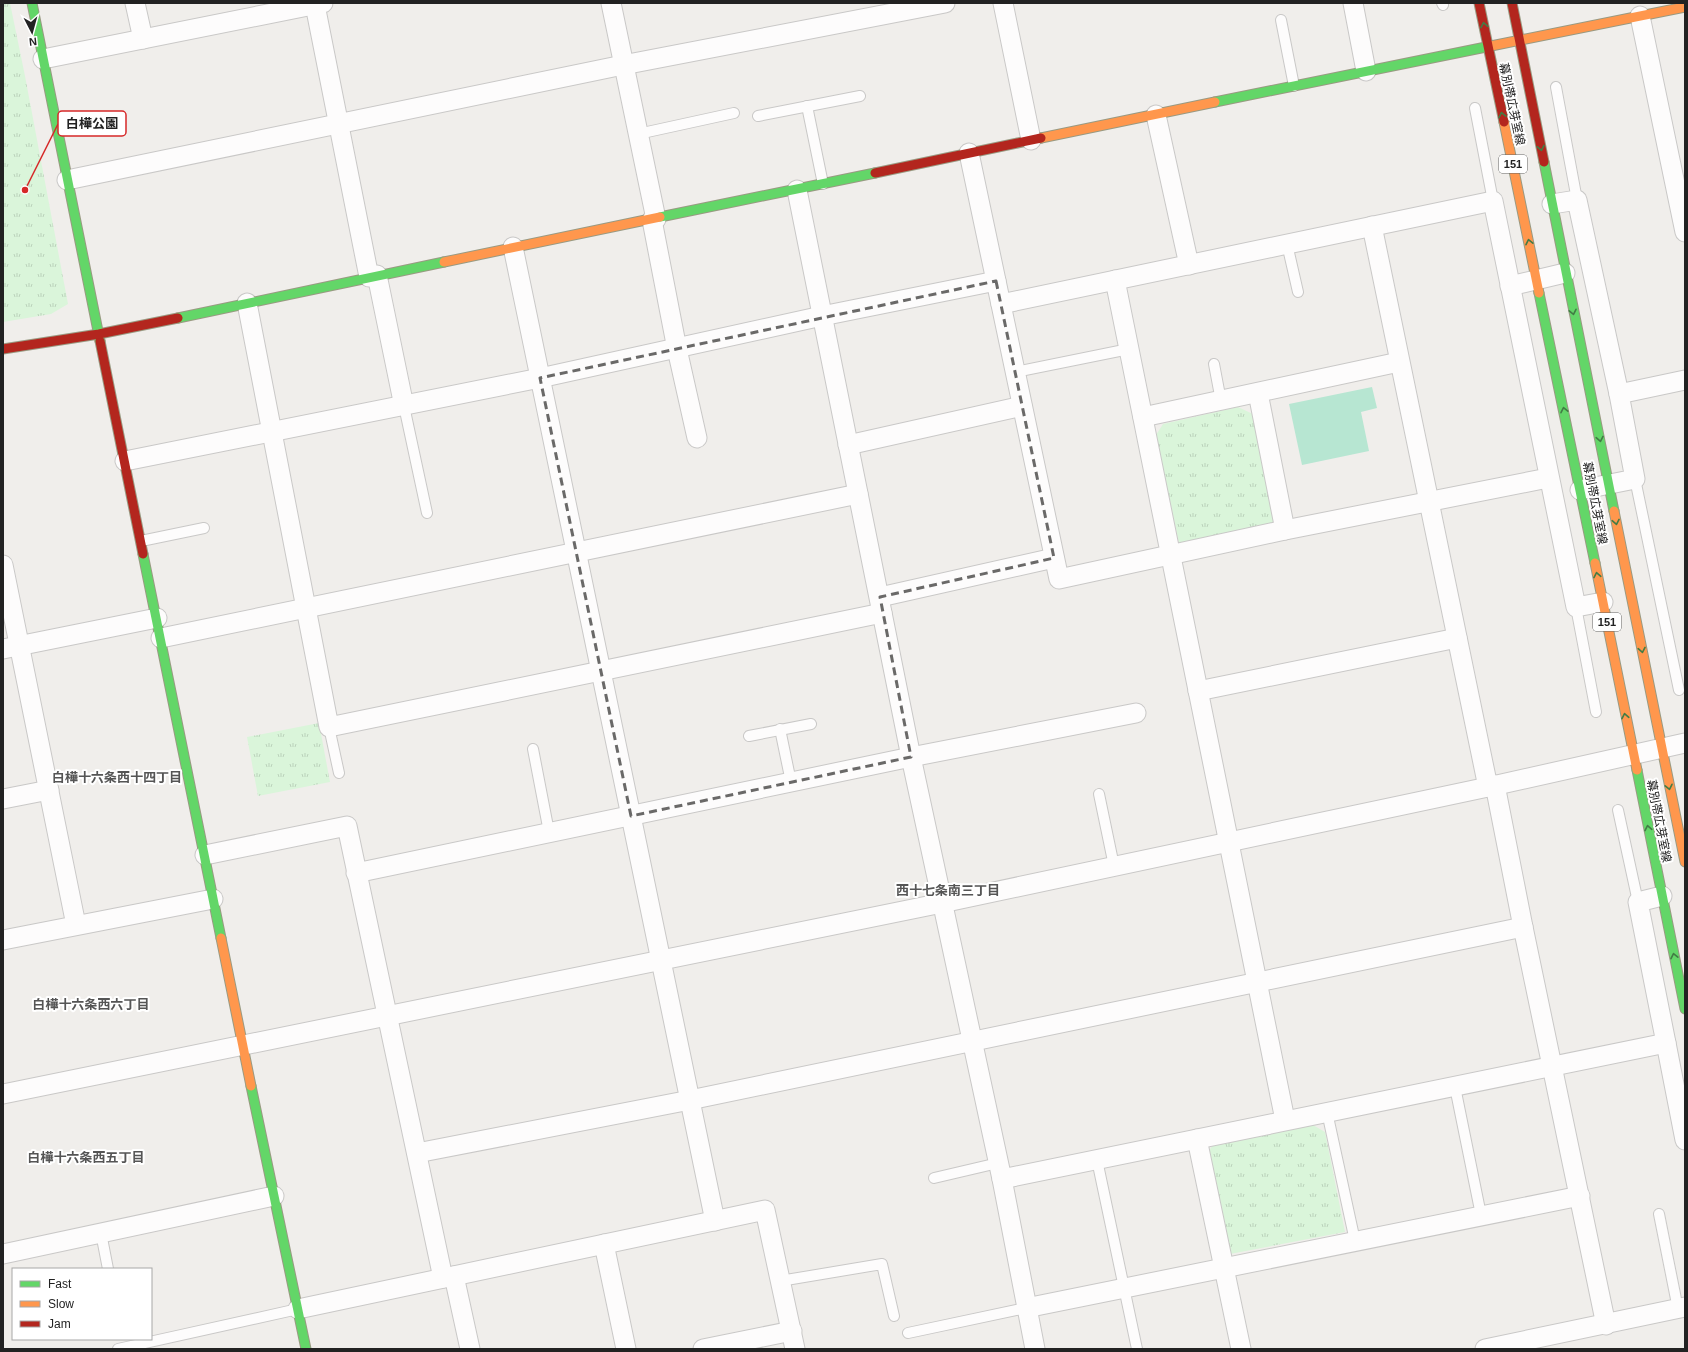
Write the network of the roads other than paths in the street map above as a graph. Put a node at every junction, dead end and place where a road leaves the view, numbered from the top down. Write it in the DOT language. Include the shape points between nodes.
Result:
graph roads {
  1 [pos="32,3"];
  2 [pos="135,3"];
  3 [pos="611,3"];
  4 [pos="945,3"];
  5 [pos="1003,3"];
  6 [pos="1353,3"];
  7 [pos="1479,3"];
  8 [pos="1512,3"];
  9 [pos="319,4"];
  10 [pos="1683,6"];
  11 [pos="1640,16"];
  12 [pos="1281,20"];
  13 [pos="143,39"];
  14 [pos="1520,41"];
  15 [pos="1488,48"];
  16 [pos="43,59"];
  17 [pos="623,65"];
  18 [pos="1366,71"];
  19 [pos="1294,86"];
  20 [pos="1556,87"];
  21 [pos="860,96"];
  22 [pos="807,106"];
  23 [pos="1475,108"];
  24 [pos="734,113"];
  25 [pos="758,116"];
  26 [pos="1156,116"];
  27 [pos="339,124"];
  28 [pos="638,134"];
  29 [pos="1031,140"];
  30 [pos="1677,150"];
  31 [pos="969,153"];
  32 [pos="67,180"];
  33 [pos="823,184"];
  34 [pos="796,190"];
  35 [pos="1577,200"];
  36 [pos="1493,201"];
  37 [pos="1552,204"];
  38 [pos="654,219"];
  39 [pos="1372,226"];
  40 [pos="1685,232"];
  41 [pos="1287,244"];
  42 [pos="513,247"];
  43 [pos="1189,265"];
  44 [pos="1565,273"];
  45 [pos="373,276"];
  46 [pos="1115,280"];
  47 [pos="1537,280"];
  48 [pos="996,281"];
  49 [pos="1510,286"];
  50 [pos="1298,292"];
  51 [pos="247,303"];
  52 [pos="1001,304"];
  53 [pos="822,316"];
  54 [pos="99,334"];
  55 [pos="677,349"];
  56 [pos="1129,349"];
  57 [pos="3,350"];
  58 [pos="1399,362"];
  59 [pos="1214,364"];
  60 [pos="1015,372"];
  61 [pos="540,378"];
  62 [pos="1685,380"];
  63 [pos="1258,393"];
  64 [pos="1619,394"];
  65 [pos="1221,401"];
  66 [pos="404,406"];
  67 [pos="1022,406"];
  68 [pos="1143,417"];
  69 [pos="272,432"];
  70 [pos="697,438"];
  71 [pos="848,444"];
  72 [pos="125,461"];
  73 [pos="1548,478"];
  74 [pos="1635,479"];
  75 [pos="1609,484"];
  76 [pos="1580,490"];
  77 [pos="858,494"];
  78 [pos="1428,501"];
  79 [pos="427,513"];
  80 [pos="204,528"];
  81 [pos="1285,530"];
  82 [pos="141,541"];
  83 [pos="576,552"];
  84 [pos="1171,555"];
  85 [pos="1054,558"];
  86 [pos="3,564"];
  87 [pos="1603,602"];
  88 [pos="881,605"];
  89 [pos="1576,607"];
  90 [pos="306,608"];
  91 [pos="156,618"];
  92 [pos="161,638"];
  93 [pos="1457,638"];
  94 [pos="12,648"];
  95 [pos="601,670"];
  96 [pos="1680,690"];
  97 [pos="1198,691"];
  98 [pos="1596,712"];
  99 [pos="1136,713"];
  100 [pos="811,724"];
  101 [pos="329,727"];
  102 [pos="780,730"];
  103 [pos="749,736"];
  104 [pos="1685,743"];
  105 [pos="1661,749"];
  106 [pos="533,750"];
  107 [pos="1633,755"];
  108 [pos="912,757"];
  109 [pos="338,773"];
  110 [pos="791,782"];
  111 [pos="1492,786"];
  112 [pos="49,790"];
  113 [pos="1099,794"];
  114 [pos="3,799"];
  115 [pos="1618,810"];
  116 [pos="631,816"];
  117 [pos="549,832"];
  118 [pos="1229,842"];
  119 [pos="205,855"];
  120 [pos="1685,862"];
  121 [pos="1114,866"];
  122 [pos="356,873"];
  123 [pos="1662,896"];
  124 [pos="213,899"];
  125 [pos="1638,902"];
  126 [pos="942,903"];
  127 [pos="76,925"];
  128 [pos="1523,927"];
  129 [pos="3,940"];
  130 [pos="661,959"];
  131 [pos="1257,983"];
  132 [pos="1684,999"];
  133 [pos="387,1015"];
  134 [pos="971,1041"];
  135 [pos="1666,1043"];
  136 [pos="242,1044"];
  137 [pos="1552,1067"];
  138 [pos="1455,1087"];
  139 [pos="3,1094"];
  140 [pos="690,1100"];
  141 [pos="1327,1112"];
  142 [pos="1285,1120"];
  143 [pos="1197,1139"];
  144 [pos="1685,1140"];
  145 [pos="417,1153"];
  146 [pos="1097,1160"];
  147 [pos="1000,1171"];
  148 [pos="934,1178"];
  149 [pos="274,1196"];
  150 [pos="1580,1196"];
  151 [pos="1660,1214"];
  152 [pos="1481,1215"];
  153 [pos="715,1221"];
  154 [pos="101,1233"];
  155 [pos="1355,1241"];
  156 [pos="604,1244"];
  157 [pos="3,1254"];
  158 [pos="1223,1267"];
  159 [pos="108,1268"];
  160 [pos="448,1277"];
  161 [pos="780,1281"];
  162 [pos="1124,1288"];
  163 [pos="1026,1308"];
  164 [pos="1681,1308"];
  165 [pos="298,1309"];
  166 [pos="894,1316"];
  167 [pos="1606,1325"];
  168 [pos="908,1333"];
  169 [pos="152,1339"];
  170 [pos="146,1340"];
  171 [pos="794,1340"];
  172 [pos="121,1345"];
  173 [pos="306,1349"];
  174 [pos="470,1349"];
  175 [pos="626,1349"];
  176 [pos="703,1349"];
  177 [pos="1035,1349"];
  178 [pos="1138,1349"];
  179 [pos="1241,1349"];
  180 [pos="1485,1349"];
  1 -- 16 [label="street"];
  2 -- 13 [label="street"];
  3 -- 17 [label="street"];
  4 -- 17 [label="street"];
  5 -- 29 [label="street"];
  6 -- 18 [label="street"];
  15 -- 7 [label="street, 幕別帯広芽室線 / 151, one-way"];
  8 -- 14 [label="street, 幕別帯広芽室線 / 151"];
  9 -- 13 [label="street"];
  9 -- 27 [label="street"];
  10 -- 11 [label="street"];
  11 -- 14 [label="street"];
  11 -- 30 [label="street"];
  12 -- 19 [label="lane"];
  13 -- 16 [label="street"];
  14 -- 15 [label="street"];
  14 -- 37 [label="street, 幕別帯広芽室線 / 151, one-way"];
  15 -- 18 [label="street"];
  47 -- 15 [label="street, 幕別帯広芽室線 / 151, one-way"];
  16 -- 32 [label="street"];
  17 -- 27 [label="street"];
  17 -- 28 [label="street"];
  18 -- 19 [label="street"];
  19 -- 26 [label="street"];
  20 -- 35 [label="lane"];
  21 -- 22 [label="lane"];
  22 -- 25 [label="lane"];
  22 -- 33 [label="lane"];
  23 -- 36 [label="lane"];
  24 -- 28 [label="lane"];
  26 -- 29 [label="street"];
  26 -- 43 [label="street"];
  27 -- 32 [label="street"];
  27 -- 45 [label="street"];
  28 -- 38 [label="street"];
  29 -- 31 [label="street"];
  30 -- 40 [label="street"];
  31 -- 33 [label="street"];
  31 -- 48 [label="street"];
  32 -- 54 [label="street"];
  33 -- 34 [label="street"];
  34 -- 38 [label="street"];
  34 -- 53 [label="street"];
  35 -- 37 [label="street"];
  35 -- 64 [label="street"];
  36 -- 39 [label="street"];
  36 -- 49 [label="street"];
  37 -- 44 [label="street, 幕別帯広芽室線 / 151"];
  38 -- 42 [label="street"];
  38 -- 55 [label="street"];
  39 -- 41 [label="street"];
  39 -- 58 [label="street"];
  41 -- 43 [label="street"];
  41 -- 50 [label="lane"];
  42 -- 45 [label="street"];
  42 -- 61 [label="street"];
  43 -- 46 [label="street"];
  44 -- 47 [label="street"];
  44 -- 75 [label="street, 幕別帯広芽室線 / 151, one-way"];
  45 -- 51 [label="street"];
  45 -- 66 [label="street"];
  46 -- 52 [label="street"];
  46 -- 56 [label="street"];
  47 -- 49 [label="street"];
  76 -- 47 [label="street, 幕別帯広芽室線 / 151, one-way"];
  48 -- 52 [label="street"];
  48 -- 53 [label="street"];
  49 -- 73 [label="street"];
  51 -- 54 [label="street"];
  51 -- 69 [label="street"];
  52 -- 60 [label="street"];
  53 -- 55 [label="street"];
  53 -- 71 [label="street"];
  54 -- 57 [label="street"];
  54 -- 72 [label="street"];
  55 -- 61 [label="street"];
  55 -- 70 [label="street"];
  56 -- 60 [label="lane"];
  56 -- 68 [label="street"];
  58 -- 63 [label="street"];
  58 -- 78 [label="street"];
  59 -- 65 [label="lane"];
  60 -- 67 [label="street"];
  61 -- 66 [label="street"];
  61 -- 83 [label="street"];
  62 -- 64 [label="street"];
  63 -- 65 [label="street"];
  63 -- 81 [label="street"];
  64 -- 74 [label="street"];
  65 -- 68 [label="street"];
  66 -- 69 [label="street"];
  66 -- 79 [label="lane"];
  67 -- 71 [label="street"];
  67 -- 85 [label="street"];
  68 -- 84 [label="street"];
  69 -- 72 [label="street"];
  69 -- 90 [label="street"];
  71 -- 77 [label="street"];
  72 -- 82 [label="street"];
  73 -- 78 [label="street"];
  73 -- 89 [label="street"];
  74 -- 75 [label="street"];
  74 -- 96 [label="lane"];
  75 -- 76 [label="street"];
  75 -- 105 [label="street, 幕別帯広芽室線 / 151, one-way"];
  87 -- 76 [label="street, 幕別帯広芽室線 / 151, one-way"];
  77 -- 83 [label="street"];
  77 -- 88 [label="street"];
  78 -- 81 [label="street"];
  78 -- 93 [label="street"];
  80 -- 82 [label="lane"];
  81 -- 84 [label="street"];
  82 -- 91 [label="street"];
  83 -- 90 [label="street"];
  83 -- 95 [label="street"];
  84 -- 85 [label="street" via="1059,579"];
  84 -- 97 [label="street"];
  85 -- 88 [label="street"];
  86 -- 94 [label="street"];
  87 -- 89 [label="street"];
  107 -- 87 [label="street, 幕別帯広芽室線 / 151, one-way"];
  88 -- 95 [label="street"];
  88 -- 108 [label="street"];
  89 -- 98 [label="lane"];
  90 -- 92 [label="street"];
  90 -- 101 [label="street"];
  91 -- 92 [label="street"];
  91 -- 94 [label="street"];
  92 -- 119 [label="street"];
  93 -- 97 [label="street"];
  93 -- 111 [label="street"];
  94 -- 112 [label="street"];
  95 -- 101 [label="street"];
  95 -- 116 [label="street"];
  97 -- 118 [label="street"];
  99 -- 108 [label="street"];
  100 -- 102 [label="lane"];
  101 -- 109 [label="lane"];
  102 -- 103 [label="lane"];
  102 -- 110 [label="lane"];
  104 -- 105 [label="street"];
  105 -- 107 [label="street"];
  105 -- 120 [label="street, 幕別帯広芽室線 / 151, one-way"];
  106 -- 117 [label="lane"];
  107 -- 111 [label="street"];
  123 -- 107 [label="street, 幕別帯広芽室線 / 151, one-way"];
  108 -- 110 [label="street"];
  108 -- 126 [label="street"];
  110 -- 116 [label="street"];
  111 -- 118 [label="street"];
  111 -- 128 [label="street"];
  112 -- 114 [label="street"];
  112 -- 127 [label="street"];
  113 -- 121 [label="lane"];
  115 -- 125 [label="lane"];
  116 -- 117 [label="street"];
  116 -- 130 [label="street"];
  117 -- 122 [label="street"];
  118 -- 121 [label="street"];
  118 -- 131 [label="street"];
  119 -- 122 [label="street" via="347,826"];
  119 -- 124 [label="street"];
  121 -- 126 [label="street"];
  122 -- 133 [label="street"];
  123 -- 125 [label="street"];
  132 -- 123 [label="street, 幕別帯広芽室線 / 151, one-way"];
  124 -- 127 [label="street"];
  124 -- 136 [label="street"];
  125 -- 135 [label="street"];
  126 -- 130 [label="street"];
  126 -- 134 [label="street"];
  127 -- 129 [label="street"];
  128 -- 131 [label="street"];
  128 -- 137 [label="street"];
  130 -- 133 [label="street"];
  130 -- 140 [label="street"];
  131 -- 134 [label="street"];
  131 -- 142 [label="street"];
  133 -- 136 [label="street"];
  133 -- 145 [label="street"];
  134 -- 140 [label="street"];
  134 -- 147 [label="street"];
  135 -- 137 [label="street"];
  135 -- 144 [label="street"];
  136 -- 139 [label="street"];
  136 -- 149 [label="street"];
  137 -- 138 [label="street"];
  137 -- 150 [label="street"];
  138 -- 141 [label="street"];
  138 -- 152 [label="lane"];
  140 -- 145 [label="street"];
  140 -- 153 [label="street"];
  141 -- 142 [label="street"];
  141 -- 155 [label="lane"];
  142 -- 143 [label="street"];
  143 -- 146 [label="street"];
  143 -- 158 [label="street"];
  145 -- 160 [label="street"];
  146 -- 147 [label="street"];
  146 -- 162 [label="lane"];
  147 -- 148 [label="lane"];
  147 -- 163 [label="street"];
  149 -- 154 [label="street"];
  149 -- 165 [label="street"];
  150 -- 152 [label="street"];
  150 -- 167 [label="street"];
  151 -- 164 [label="lane"];
  152 -- 155 [label="street"];
  153 -- 156 [label="street"];
  153 -- 161 [label="street" via="765,1210"];
  154 -- 157 [label="street"];
  154 -- 159 [label="lane"];
  155 -- 158 [label="street"];
  156 -- 160 [label="street"];
  156 -- 175 [label="street"];
  158 -- 162 [label="street"];
  158 -- 179 [label="street"];
  160 -- 165 [label="street"];
  160 -- 174 [label="street"];
  161 -- 166 [label="lane" via="882,1264"];
  161 -- 171 [label="street"];
  162 -- 163 [label="street"];
  162 -- 178 [label="lane"];
  163 -- 168 [label="lane"];
  163 -- 177 [label="street"];
  164 -- 167 [label="street"];
  165 -- 169 [label="lane"];
  165 -- 173 [label="street"];
  167 -- 180 [label="street"];
  170 -- 172 [label="lane"];
  171 -- 176 [label="street"];
}
